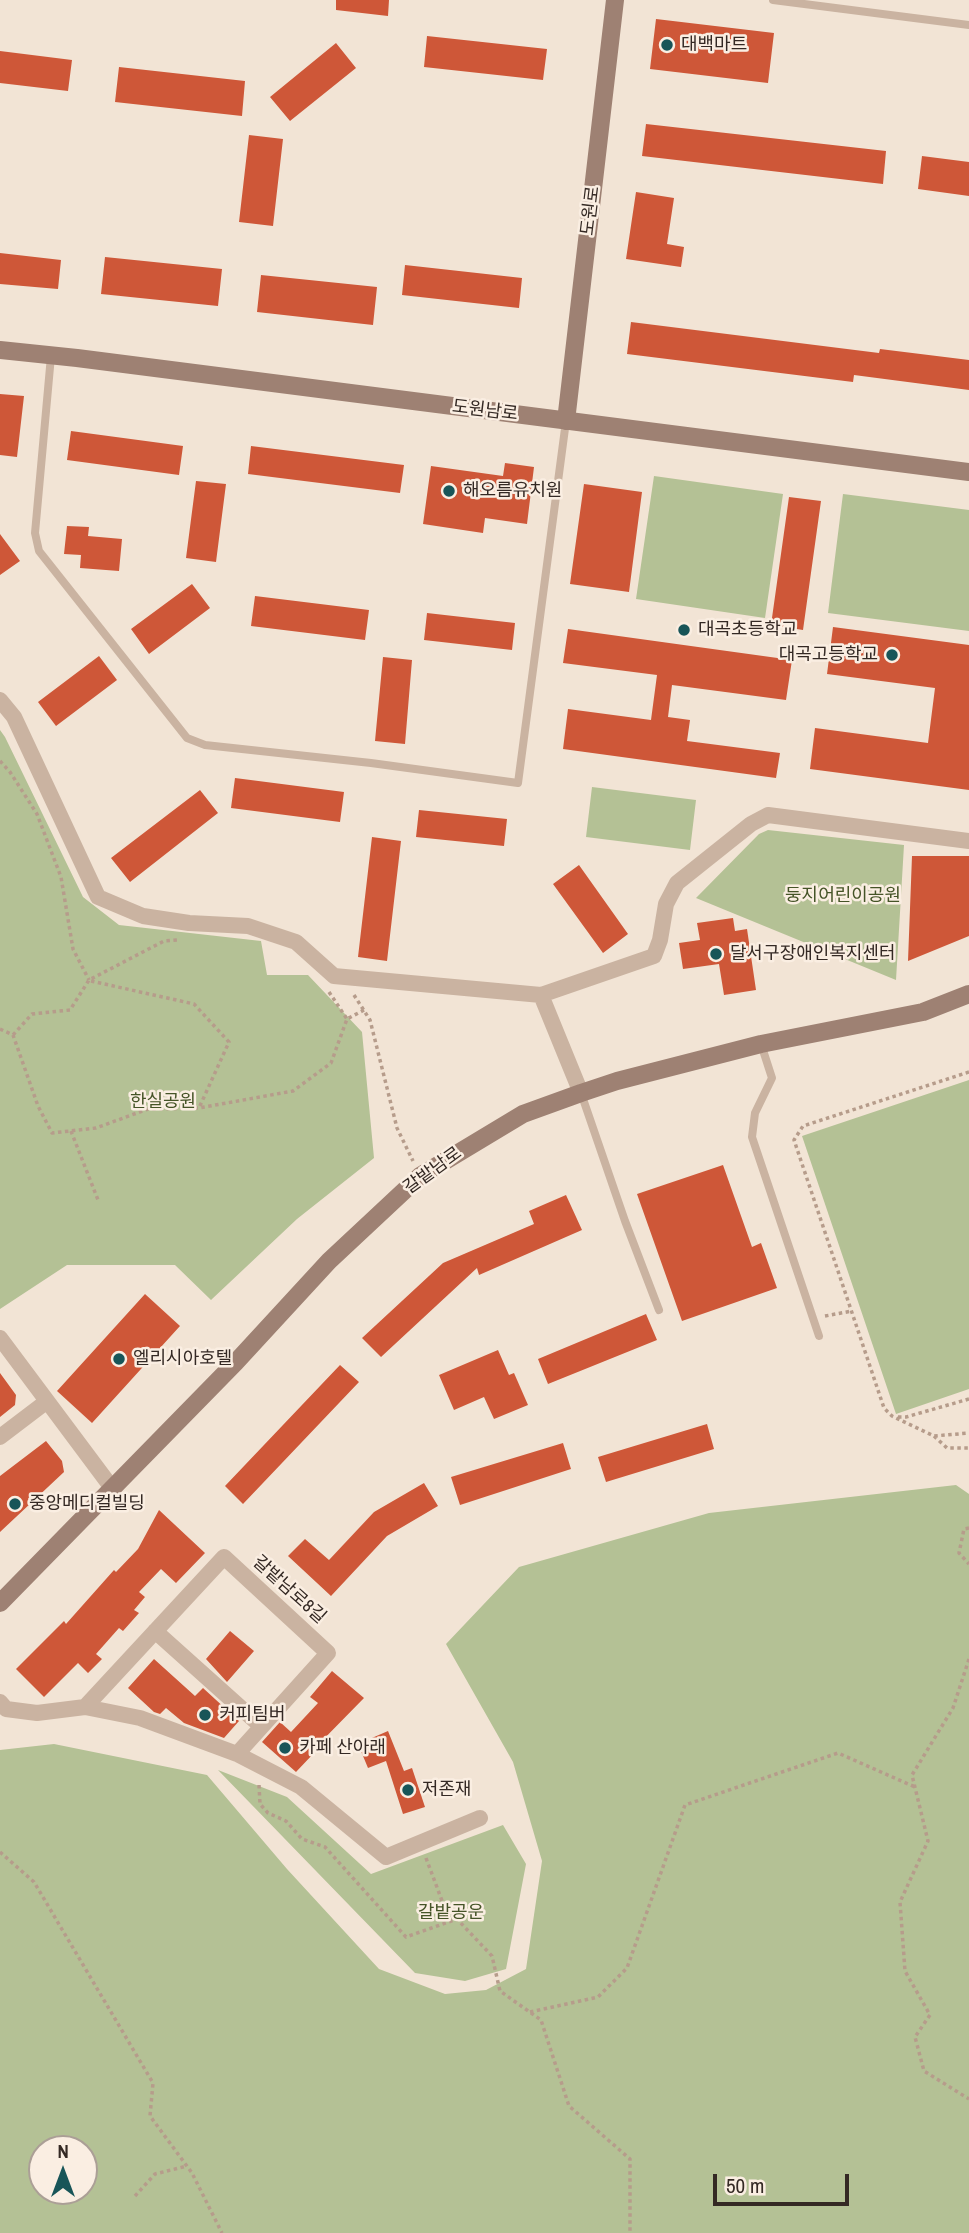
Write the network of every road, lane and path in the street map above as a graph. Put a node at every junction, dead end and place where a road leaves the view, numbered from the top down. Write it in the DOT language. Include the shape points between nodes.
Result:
graph roads {
  1 [pos="615,0"];
  2 [pos="774,0"];
  3 [pos="969,25"];
  4 [pos="0,350"];
  5 [pos="51,356"];
  6 [pos="566,421"];
  7 [pos="969,472"];
  8 [pos="0,700"];
  9 [pos="0,761"];
  10 [pos="969,841"];
  11 [pos="190,938"];
  12 [pos="340,977"];
  13 [pos="89,980"];
  14 [pos="325,986"];
  15 [pos="969,994"];
  16 [pos="541,995"];
  17 [pos="364,1010"];
  18 [pos="347,1019"];
  19 [pos="0,1029"];
  20 [pos="13,1035"];
  21 [pos="761,1044"];
  22 [pos="969,1072"];
  23 [pos="581,1093"];
  24 [pos="199,1108"];
  25 [pos="71,1131"];
  26 [pos="420,1175"];
  27 [pos="97,1200"];
  28 [pos="659,1310"];
  29 [pos="852,1311"];
  30 [pos="836,1313"];
  31 [pos="818,1336"];
  32 [pos="0,1338"];
  33 [pos="969,1399"];
  34 [pos="46,1402"];
  35 [pos="892,1416"];
  36 [pos="969,1433"];
  37 [pos="934,1436"];
  38 [pos="0,1437"];
  39 [pos="969,1448"];
  40 [pos="112,1488"];
  41 [pos="969,1528"];
  42 [pos="969,1564"];
  43 [pos="0,1603"];
  44 [pos="155,1630"];
  45 [pos="969,1659"];
  46 [pos="85,1707"];
  47 [pos="2,1708"];
  48 [pos="261,1726"];
  49 [pos="237,1754"];
  50 [pos="258,1763"];
  51 [pos="915,1787"];
  52 [pos="480,1818"];
  53 [pos="420,1843"];
  54 [pos="0,1852"];
  55 [pos="450,1922"];
  56 [pos="530,2012"];
  57 [pos="969,2099"];
  58 [pos="187,2166"];
  59 [pos="135,2196"];
  60 [pos="222,2233"];
  61 [pos="630,2233"];
  1 -- 6 [label="street, 도원로"];
  2 -- 3 [label="lane"];
  4 -- 5 [label="street, 도원남로"];
  5 -- 6 [label="street, 도원남로"];
  5 -- 6 [label="lane" via="35,533 39,551 187,738 205,746 518,783"];
  6 -- 7 [label="street, 도원남로"];
  8 -- 12 [label="street" via="14,717 97,897 143,916 248,926 296,942"];
  9 -- 13 [label="path" via="37,814 61,877 73,949"];
  10 -- 16 [label="street" via="768,815 677,883 666,904 653,956"];
  11 -- 13 [label="path" via="164,941"];
  12 -- 16 [label="street"];
  12 -- 17 [label="path"];
  13 -- 20 [label="path" via="71,1010 32,1014"];
  13 -- 24 [label="path" via="194,1004 229,1042"];
  14 -- 18 [label="path"];
  15 -- 21 [label="street, 갈밭남로" via="923,1012"];
  16 -- 23 [label="street"];
  17 -- 18 [label="path"];
  17 -- 26 [label="path" via="382,1061 397,1128"];
  18 -- 24 [label="path" via="331,1063 293,1091"];
  19 -- 20 [label="path"];
  20 -- 25 [label="path" via="52,1133"];
  21 -- 23 [label="street, 갈밭남로"];
  21 -- 31 [label="lane" via="772,1078 755,1113 752,1138"];
  22 -- 29 [label="path" via="803,1126 794,1140"];
  23 -- 26 [label="street, 갈밭남로" via="514,1119"];
  23 -- 28 [label="lane"];
  24 -- 25 [label="path" via="148,1109 96,1128"];
  25 -- 27 [label="path"];
  26 -- 40 [label="street, 갈밭남로" via="329,1261"];
  29 -- 30 [label="path"];
  29 -- 35 [label="path" via="884,1408"];
  32 -- 34 [label="street"];
  33 -- 35 [label="path" via="906,1417"];
  34 -- 38 [label="street"];
  34 -- 40 [label="street"];
  35 -- 37 [label="path"];
  36 -- 37 [label="path"];
  37 -- 39 [label="path" via="947,1448"];
  40 -- 43 [label="street, 갈밭남로"];
  41 -- 42 [label="path" via="964,1529 959,1553"];
  44 -- 46 [label="street, 갈밭남로8길"];
  44 -- 48 [label="street"];
  44 -- 48 [label="street, 갈밭남로8길" via="224,1557 328,1653"];
  45 -- 51 [label="path" via="953,1708 912,1775"];
  46 -- 47 [label="street" via="37,1713"];
  46 -- 49 [label="street" via="140,1718"];
  48 -- 49 [label="street, 갈밭남로8길"];
  49 -- 50 [label="street"];
  50 -- 53 [label="street" via="301,1787 386,1857"];
  50 -- 55 [label="path" via="260,1804 286,1821 302,1839 325,1847 406,1937"];
  51 -- 56 [label="path" via="838,1753 685,1805 627,1968 598,1997"];
  51 -- 57 [label="path" via="928,1841 900,1902 905,1971 930,2015 915,2037 924,2071"];
  52 -- 53 [label="street"];
  53 -- 55 [label="path"];
  54 -- 58 [label="path" via="34,1882 55,1917 153,2083 150,2116"];
  55 -- 56 [label="path" via="457,1919 492,1956 500,1991"];
  56 -- 61 [label="path" via="541,2020 569,2106 630,2159"];
  58 -- 59 [label="path" via="155,2174"];
  58 -- 60 [label="path"];
}
